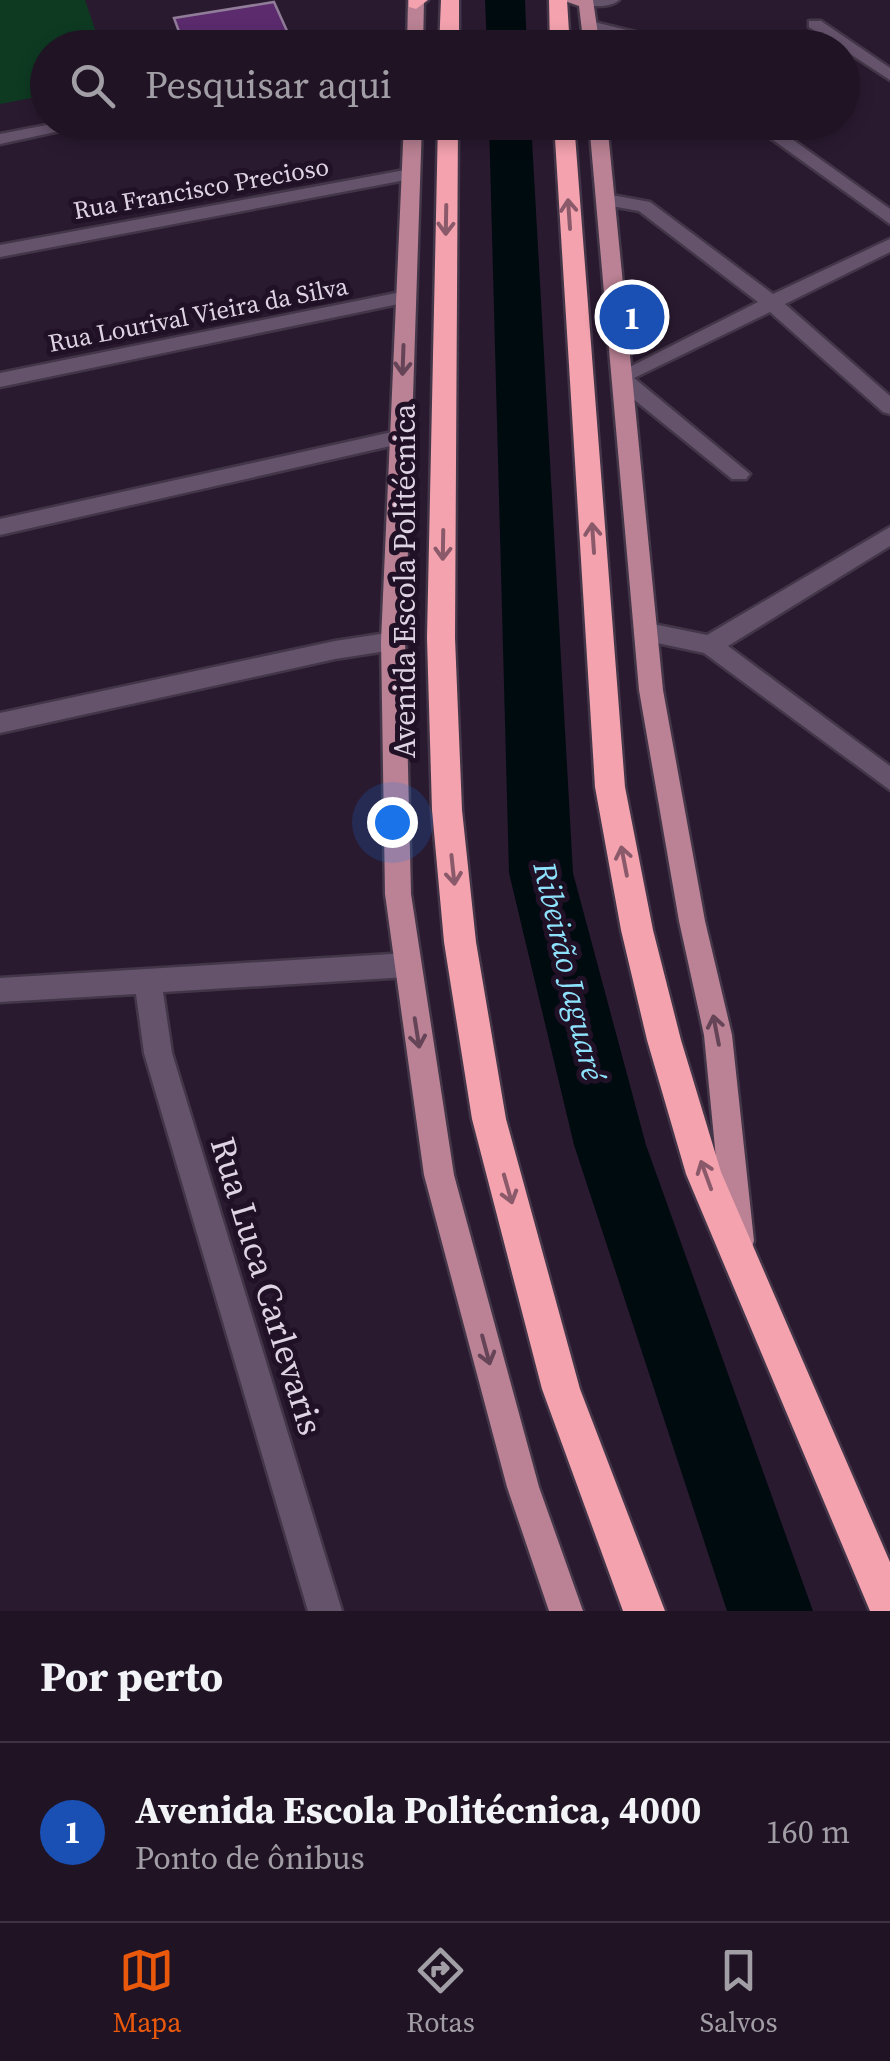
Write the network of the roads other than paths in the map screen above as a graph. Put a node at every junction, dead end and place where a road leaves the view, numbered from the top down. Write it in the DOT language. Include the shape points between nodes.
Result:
graph roads {
  1 [pos="450,0"];
  2 [pos="558,0"];
  3 [pos="611,0"];
  4 [pos="417,1"];
  5 [pos="581,1"];
  6 [pos="814,24"];
  7 [pos="590,26"];
  8 [pos="416,30"];
  9 [pos="449,30"];
  10 [pos="559,30"];
  11 [pos="590,30"];
  12 [pos="607,30"];
  13 [pos="823,30"];
  14 [pos="860,55"];
  15 [pos="890,75"];
  16 [pos="30,134"];
  17 [pos="0,139"];
  18 [pos="411,140"];
  19 [pos="448,140"];
  20 [pos="565,140"];
  21 [pos="600,140"];
  22 [pos="781,140"];
  23 [pos="410,174"];
  24 [pos="606,200"];
  25 [pos="890,218"];
  26 [pos="890,245"];
  27 [pos="0,251"];
  28 [pos="406,297"];
  29 [pos="772,303"];
  30 [pos="622,378"];
  31 [pos="0,380"];
  32 [pos="890,407"];
  33 [pos="401,437"];
  34 [pos="739,474"];
  35 [pos="0,527"];
  36 [pos="890,535"];
  37 [pos="648,632"];
  38 [pos="393,641"];
  39 [pos="710,646"];
  40 [pos="0,722"];
  41 [pos="890,780"];
  42 [pos="406,965"];
  43 [pos="147,980"];
  44 [pos="0,990"];
  45 [pos="741,1266"];
  46 [pos="890,1610"];
  47 [pos="325,1611"];
  48 [pos="566,1611"];
  49 [pos="644,1611"];
  1 -- 9 [label="highway"];
  2 -- 10 [label="highway"];
  3 -- 5 [label="street"];
  4 -- 8 [label="main road"];
  5 -- 7 [label="main road"];
  6 -- 13 [label="street"];
  7 -- 11 [label="main road"];
  7 -- 12 [label="street"];
  14 -- 15 [label="street"];
  16 -- 17 [label="street"];
  18 -- 23 [label="main road"];
  19 -- 49 [label="highway, Avenida Escola Politécnica, one-way" via="442,638 446,810 460,942 489,1119 561,1388"];
  45 -- 20 [label="highway, one-way" via="704,1174 664,1040 610,787"];
  21 -- 24 [label="main road"];
  22 -- 25 [label="street"];
  23 -- 27 [label="street, Rua Francisco Precioso"];
  23 -- 28 [label="main road"];
  24 -- 29 [label="street" via="644,206"];
  24 -- 30 [label="main road"];
  26 -- 29 [label="street"];
  28 -- 31 [label="street, Rua Lourival Vieira da Silva"];
  28 -- 33 [label="main road, one-way"];
  29 -- 30 [label="street"];
  29 -- 32 [label="street"];
  30 -- 34 [label="street"];
  30 -- 37 [label="main road"];
  33 -- 35 [label="street"];
  33 -- 38 [label="main road"];
  36 -- 39 [label="street"];
  37 -- 39 [label="street"];
  45 -- 37 [label="main road, one-way" via="718,1036 651,690"];
  38 -- 40 [label="street"];
  38 -- 42 [label="main road" via="398,894"];
  39 -- 41 [label="street"];
  42 -- 43 [label="street"];
  42 -- 48 [label="main road, one-way" via="439,1176 523,1487"];
  43 -- 44 [label="street"];
  43 -- 47 [label="street, Rua Luca Carlevaris" via="158,1053"];
  45 -- 46 [label="highway"];
}
